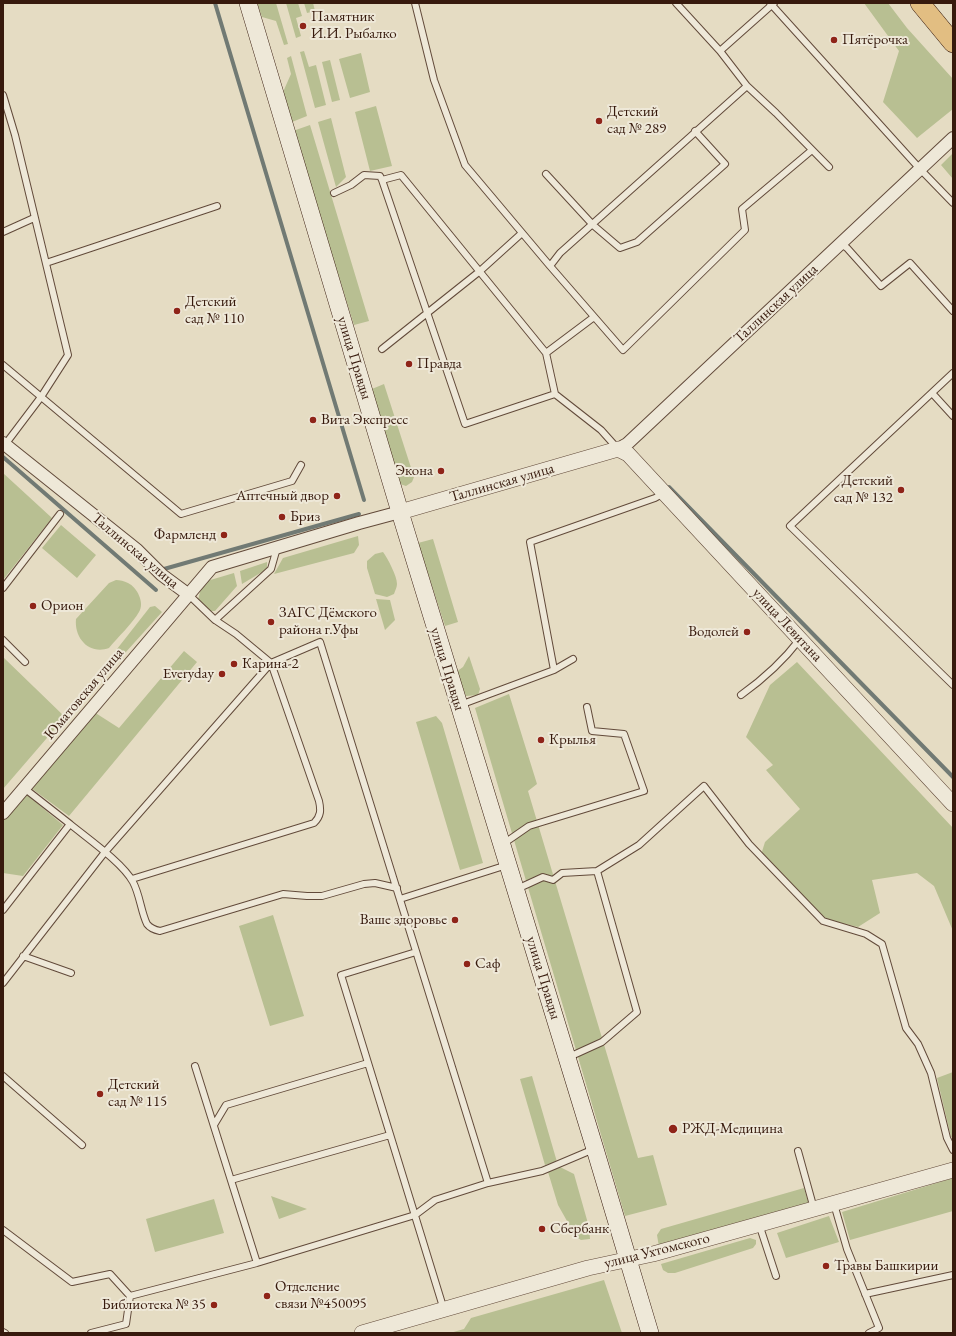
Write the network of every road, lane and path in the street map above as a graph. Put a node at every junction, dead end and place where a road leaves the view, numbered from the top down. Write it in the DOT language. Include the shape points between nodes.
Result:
graph roads {
  1 [pos="248,3"];
  2 [pos="415,3"];
  3 [pos="676,3"];
  4 [pos="920,3"];
  5 [pos="772,4"];
  6 [pos="953,43"];
  7 [pos="720,52"];
  8 [pos="747,86"];
  9 [pos="3,95"];
  10 [pos="695,131"];
  11 [pos="953,138"];
  12 [pos="812,150"];
  13 [pos="829,167"];
  14 [pos="920,169"];
  15 [pos="546,174"];
  16 [pos="382,180"];
  17 [pos="334,193"];
  18 [pos="953,203"];
  19 [pos="217,206"];
  20 [pos="34,218"];
  21 [pos="593,225"];
  22 [pos="3,232"];
  23 [pos="522,233"];
  24 [pos="841,244"];
  25 [pos="46,263"];
  26 [pos="550,266"];
  27 [pos="480,271"];
  28 [pos="953,311"];
  29 [pos="427,313"];
  30 [pos="594,317"];
  31 [pos="382,349"];
  32 [pos="546,353"];
  33 [pos="3,365"];
  34 [pos="953,373"];
  35 [pos="932,393"];
  36 [pos="555,394"];
  37 [pos="42,396"];
  38 [pos="953,416"];
  39 [pos="4,445"];
  40 [pos="618,449"];
  41 [pos="301,465"];
  42 [pos="664,493"];
  43 [pos="400,512"];
  44 [pos="60,514"];
  45 [pos="277,548"];
  46 [pos="3,588"];
  47 [pos="189,595"];
  48 [pos="215,620"];
  49 [pos="800,639"];
  50 [pos="3,640"];
  51 [pos="573,659"];
  52 [pos="25,662"];
  53 [pos="271,663"];
  54 [pos="554,670"];
  55 [pos="953,685"];
  56 [pos="741,695"];
  57 [pos="459,706"];
  58 [pos="587,706"];
  59 [pos="24,788"];
  60 [pos="953,804"];
  61 [pos="3,813"];
  62 [pos="70,824"];
  63 [pos="502,845"];
  64 [pos="105,852"];
  65 [pos="508,865"];
  66 [pos="597,872"];
  67 [pos="132,880"];
  68 [pos="397,888"];
  69 [pos="515,890"];
  70 [pos="400,899"];
  71 [pos="3,910"];
  72 [pos="416,952"];
  73 [pos="23,956"];
  74 [pos="71,974"];
  75 [pos="3,983"];
  76 [pos="567,1058"];
  77 [pos="368,1063"];
  78 [pos="196,1066"];
  79 [pos="3,1076"];
  80 [pos="214,1125"];
  81 [pos="390,1135"];
  82 [pos="82,1145"];
  83 [pos="595,1149"];
  84 [pos="953,1150"];
  85 [pos="798,1151"];
  86 [pos="953,1170"];
  87 [pos="231,1180"];
  88 [pos="488,1183"];
  89 [pos="834,1204"];
  90 [pos="814,1209"];
  91 [pos="415,1215"];
  92 [pos="759,1224"];
  93 [pos="3,1230"];
  94 [pos="629,1260"];
  95 [pos="257,1263"];
  96 [pos="953,1275"];
  97 [pos="776,1276"];
  98 [pos="865,1294"];
  99 [pos="130,1296"];
  100 [pos="444,1310"];
  101 [pos="91,1333"];
  102 [pos="362,1333"];
  103 [pos="650,1333"];
  104 [pos="869,1333"];
  1 -- 43 [label="main road, улица Правды"];
  2 -- 23 [label="lane" via="434,80 465,165"];
  3 -- 7 [label="lane"];
  4 -- 6 [label="main road"];
  5 -- 7 [label="lane"];
  5 -- 14 [label="lane"];
  7 -- 8 [label="lane"];
  8 -- 10 [label="lane"];
  8 -- 12 [label="lane"];
  9 -- 20 [label="lane"];
  10 -- 21 [label="lane"];
  10 -- 21 [label="lane" via="725,164 720,169 637,242 620,248"];
  11 -- 14 [label="street, Таллинская улица"];
  12 -- 13 [label="lane"];
  12 -- 30 [label="lane" via="742,209 745,230 623,350"];
  14 -- 18 [label="lane"];
  14 -- 24 [label="street, Таллинская улица"];
  15 -- 21 [label="lane"];
  16 -- 17 [label="lane" via="380,176 364,175"];
  16 -- 27 [label="lane" via="401,175"];
  16 -- 29 [label="lane"];
  19 -- 25 [label="lane"];
  20 -- 22 [label="lane"];
  20 -- 25 [label="lane"];
  21 -- 26 [label="lane" via="560,253"];
  23 -- 26 [label="lane"];
  23 -- 27 [label="lane"];
  24 -- 28 [label="lane" via="881,286 910,263"];
  24 -- 40 [label="street, Таллинская улица" via="627,444"];
  25 -- 37 [label="lane" via="68,355"];
  26 -- 30 [label="lane"];
  27 -- 29 [label="lane"];
  27 -- 32 [label="lane"];
  29 -- 31 [label="lane"];
  29 -- 36 [label="lane" via="465,424"];
  30 -- 32 [label="lane"];
  32 -- 36 [label="lane"];
  33 -- 37 [label="lane"];
  34 -- 35 [label="lane"];
  35 -- 38 [label="lane"];
  35 -- 55 [label="lane" via="790,526"];
  36 -- 40 [label="lane" via="601,430"];
  37 -- 39 [label="lane"];
  37 -- 41 [label="lane" via="180,514 292,481"];
  39 -- 47 [label="street, Таллинская улица" via="137,550 162,575"];
  40 -- 42 [label="street, улица Левитана" via="628,454"];
  40 -- 43 [label="street, Таллинская улица"];
  42 -- 49 [label="street, улица Левитана"];
  42 -- 54 [label="lane" via="530,542"];
  43 -- 45 [label="street, Таллинская улица"];
  43 -- 57 [label="main road, улица Правды"];
  44 -- 46 [label="lane"];
  45 -- 47 [label="street, Таллинская улица" via="212,567"];
  45 -- 48 [label="lane" via="271,569"];
  47 -- 48 [label="lane"];
  47 -- 59 [label="street, Юматовская улица"];
  48 -- 53 [label="lane"];
  49 -- 56 [label="lane" via="754,686"];
  49 -- 60 [label="street, улица Левитана"];
  50 -- 52 [label="lane"];
  51 -- 54 [label="lane"];
  53 -- 64 [label="lane"];
  53 -- 67 [label="lane" via="319,801 321,808 318,819 314,823"];
  53 -- 68 [label="lane" via="320,642"];
  54 -- 57 [label="lane"];
  57 -- 63 [label="main road, улица Правды"];
  58 -- 63 [label="lane" via="592,731 624,734 644,791 530,826"];
  59 -- 61 [label="street, Юматовская улица"];
  59 -- 62 [label="lane"];
  62 -- 64 [label="lane"];
  62 -- 71 [label="lane"];
  63 -- 65 [label="main road, улица Правды"];
  64 -- 67 [label="lane"];
  64 -- 73 [label="lane"];
  65 -- 69 [label="main road, улица Правды"];
  65 -- 70 [label="lane"];
  66 -- 69 [label="lane" via="562,873 553,880 544,877"];
  66 -- 76 [label="lane" via="637,1012 602,1042"];
  66 -- 84 [label="lane" via="639,845 704,786 749,844 823,921 866,934 882,944 906,1028 918,1044 931,1073 947,1138"];
  67 -- 68 [label="lane" via="147,924 160,931 283,894 322,896 374,883"];
  68 -- 70 [label="lane"];
  69 -- 76 [label="main road, улица Правды"];
  70 -- 72 [label="lane"];
  72 -- 77 [label="lane" via="341,975"];
  72 -- 88 [label="lane"];
  73 -- 74 [label="lane"];
  73 -- 75 [label="lane"];
  76 -- 83 [label="main road, улица Правды"];
  77 -- 80 [label="lane" via="226,1104"];
  77 -- 81 [label="lane"];
  78 -- 80 [label="lane"];
  79 -- 82 [label="lane"];
  80 -- 87 [label="lane"];
  81 -- 87 [label="lane"];
  81 -- 91 [label="lane"];
  83 -- 88 [label="lane" via="542,1171"];
  83 -- 94 [label="main road, улица Правды"];
  85 -- 90 [label="lane"];
  86 -- 89 [label="street, улица Ухтомского"];
  87 -- 95 [label="lane"];
  88 -- 91 [label="lane" via="435,1200"];
  89 -- 90 [label="street, улица Ухтомского"];
  89 -- 98 [label="lane" via="847,1249"];
  90 -- 92 [label="street, улица Ухтомского"];
  91 -- 95 [label="lane"];
  91 -- 100 [label="lane"];
  92 -- 94 [label="street, улица Ухтомского"];
  92 -- 97 [label="lane"];
  93 -- 99 [label="lane" via="72,1282 110,1274"];
  94 -- 100 [label="street, улица Ухтомского" via="588,1268"];
  94 -- 103 [label="main road, улица Правды"];
  95 -- 99 [label="lane"];
  96 -- 98 [label="lane"];
  98 -- 104 [label="lane" via="879,1328"];
  99 -- 101 [label="lane" via="126,1324"];
  100 -- 102 [label="street, улица Ухтомского"];
}
